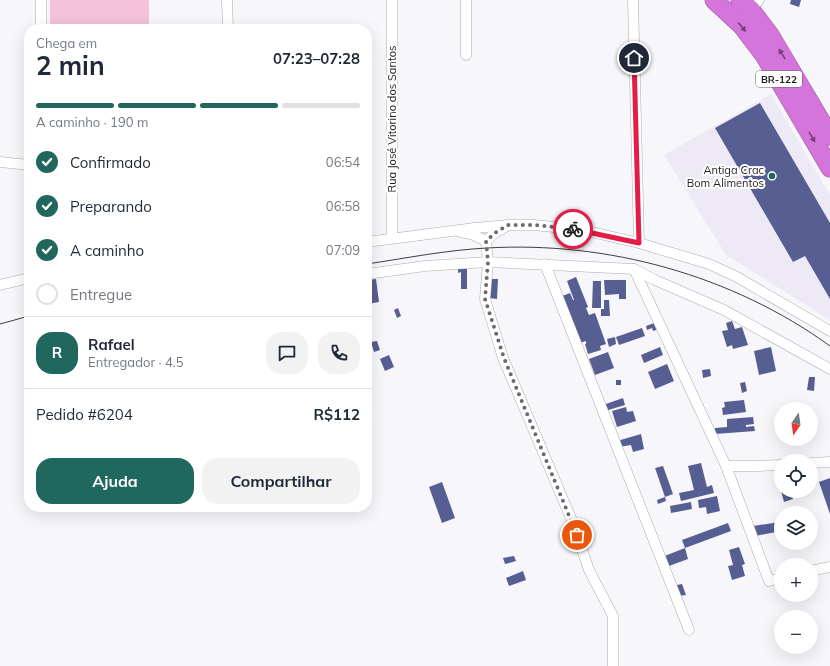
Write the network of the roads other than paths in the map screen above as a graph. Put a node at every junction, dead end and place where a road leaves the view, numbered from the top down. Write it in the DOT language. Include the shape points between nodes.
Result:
graph roads {
  1 [pos="42,0"];
  2 [pos="227,0"];
  3 [pos="392,0"];
  4 [pos="466,0"];
  5 [pos="633,0"];
  6 [pos="714,0"];
  7 [pos="750,3"];
  8 [pos="41,24"];
  9 [pos="228,24"];
  10 [pos="466,55"];
  11 [pos="830,136"];
  12 [pos="0,162"];
  13 [pos="24,164"];
  14 [pos="830,168"];
  15 [pos="508,225"];
  16 [pos="456,231"];
  17 [pos="392,238"];
  18 [pos="372,241"];
  19 [pos="486,241"];
  20 [pos="639,243"];
  21 [pos="488,262"];
  22 [pos="545,264"];
  23 [pos="634,269"];
  24 [pos="372,273"];
  25 [pos="24,279"];
  26 [pos="0,285"];
  27 [pos="830,332"];
  28 [pos="830,369"];
  29 [pos="830,462"];
  30 [pos="818,463"];
  31 [pos="774,465"];
  32 [pos="726,466"];
  33 [pos="830,567"];
  34 [pos="818,570"];
  35 [pos="774,580"];
  36 [pos="689,630"];
  37 [pos="613,666"];
  1 -- 8 [label="street"];
  2 -- 9 [label="street"];
  3 -- 17 [label="street, Rua José Vitorino dos Santos"];
  4 -- 10 [label="street"];
  5 -- 20 [label="street"];
  6 -- 14 [label="highway, BR-122, one-way" via="742,26 764,55"];
  11 -- 7 [label="highway, BR-122, one-way"];
  12 -- 13 [label="street"];
  15 -- 16 [label="street"];
  15 -- 19 [label="street"];
  15 -- 20 [label="street" via="583,230"];
  16 -- 17 [label="street"];
  16 -- 19 [label="street"];
  17 -- 18 [label="street"];
  19 -- 21 [label="street"];
  20 -- 27 [label="street" via="723,270"];
  21 -- 22 [label="street"];
  21 -- 24 [label="street" via="425,266"];
  21 -- 37 [label="street" via="485,299 504,358 573,523 589,570 613,616"];
  22 -- 23 [label="street"];
  22 -- 36 [label="street"];
  23 -- 28 [label="street" via="724,310"];
  23 -- 32 [label="street"];
  25 -- 26 [label="street"];
  29 -- 30 [label="street"];
  31 -- 32 [label="street"];
  32 -- 35 [label="street" via="770,581"];
  33 -- 34 [label="street"];
}
